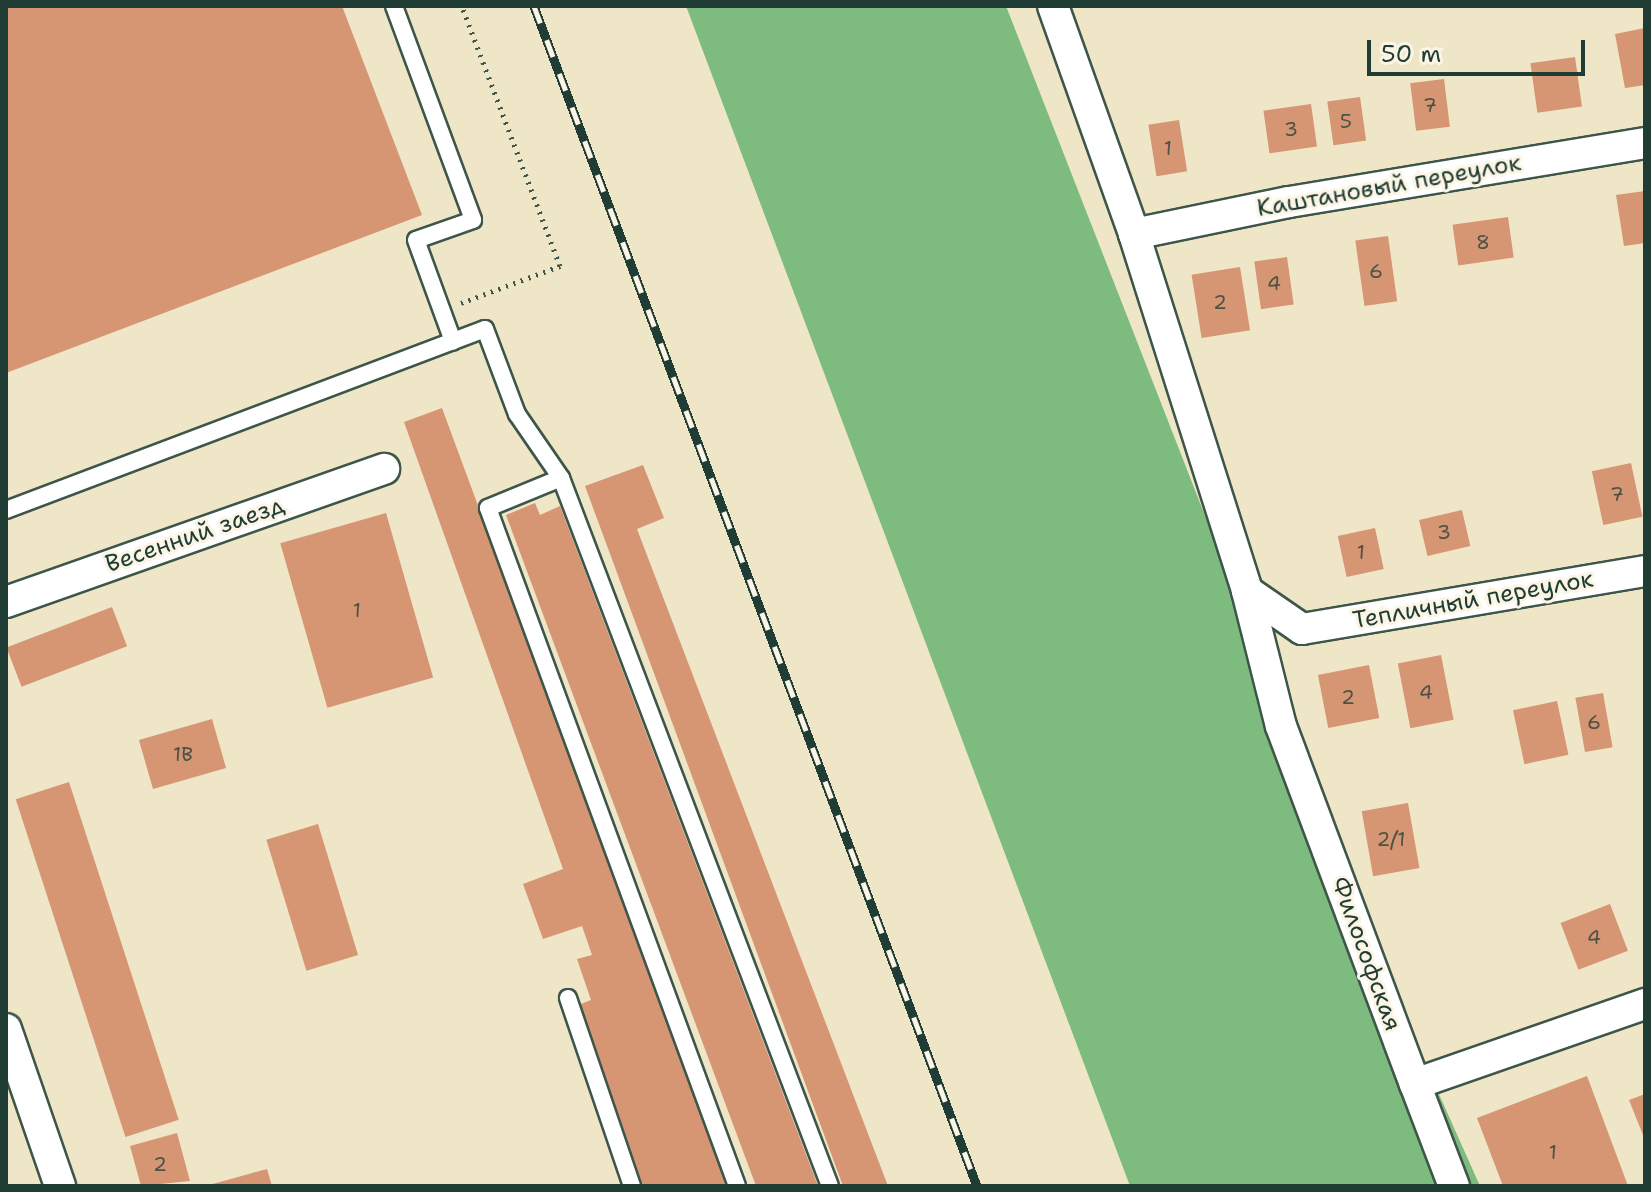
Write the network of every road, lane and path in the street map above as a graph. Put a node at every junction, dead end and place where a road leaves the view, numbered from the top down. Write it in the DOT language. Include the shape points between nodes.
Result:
graph roads {
  1 [pos="394,6"];
  2 [pos="462,6"];
  3 [pos="1053,6"];
  4 [pos="1645,143"];
  5 [pos="1134,234"];
  6 [pos="442,310"];
  7 [pos="453,341"];
  8 [pos="384,469"];
  9 [pos="561,478"];
  10 [pos="6,510"];
  11 [pos="1645,571"];
  12 [pos="1247,591"];
  13 [pos="6,602"];
  14 [pos="568,998"];
  15 [pos="1645,1004"];
  16 [pos="6,1029"];
  17 [pos="1415,1084"];
  18 [pos="60,1186"];
  19 [pos="632,1186"];
  20 [pos="737,1186"];
  21 [pos="830,1186"];
  22 [pos="1454,1186"];
  1 -- 6 [label="lane" via="473,220 416,240"];
  2 -- 6 [label="path" via="560,266"];
  3 -- 5 [label="street, Философская"];
  4 -- 5 [label="street, Каштановый переулок" via="1289,202"];
  5 -- 12 [label="street, Философская"];
  6 -- 7 [label="lane"];
  7 -- 9 [label="lane" via="485,329 517,414"];
  7 -- 10 [label="lane"];
  8 -- 13 [label="street, Весенний заезд"];
  9 -- 20 [label="lane" via="488,508"];
  9 -- 21 [label="lane"];
  11 -- 12 [label="street, Тепличный переулок" via="1302,629"];
  12 -- 17 [label="street, Философская" via="1281,726"];
  14 -- 19 [label="lane"];
  15 -- 17 [label="street"];
  16 -- 18 [label="street"];
  17 -- 22 [label="street, Философская"];
}
